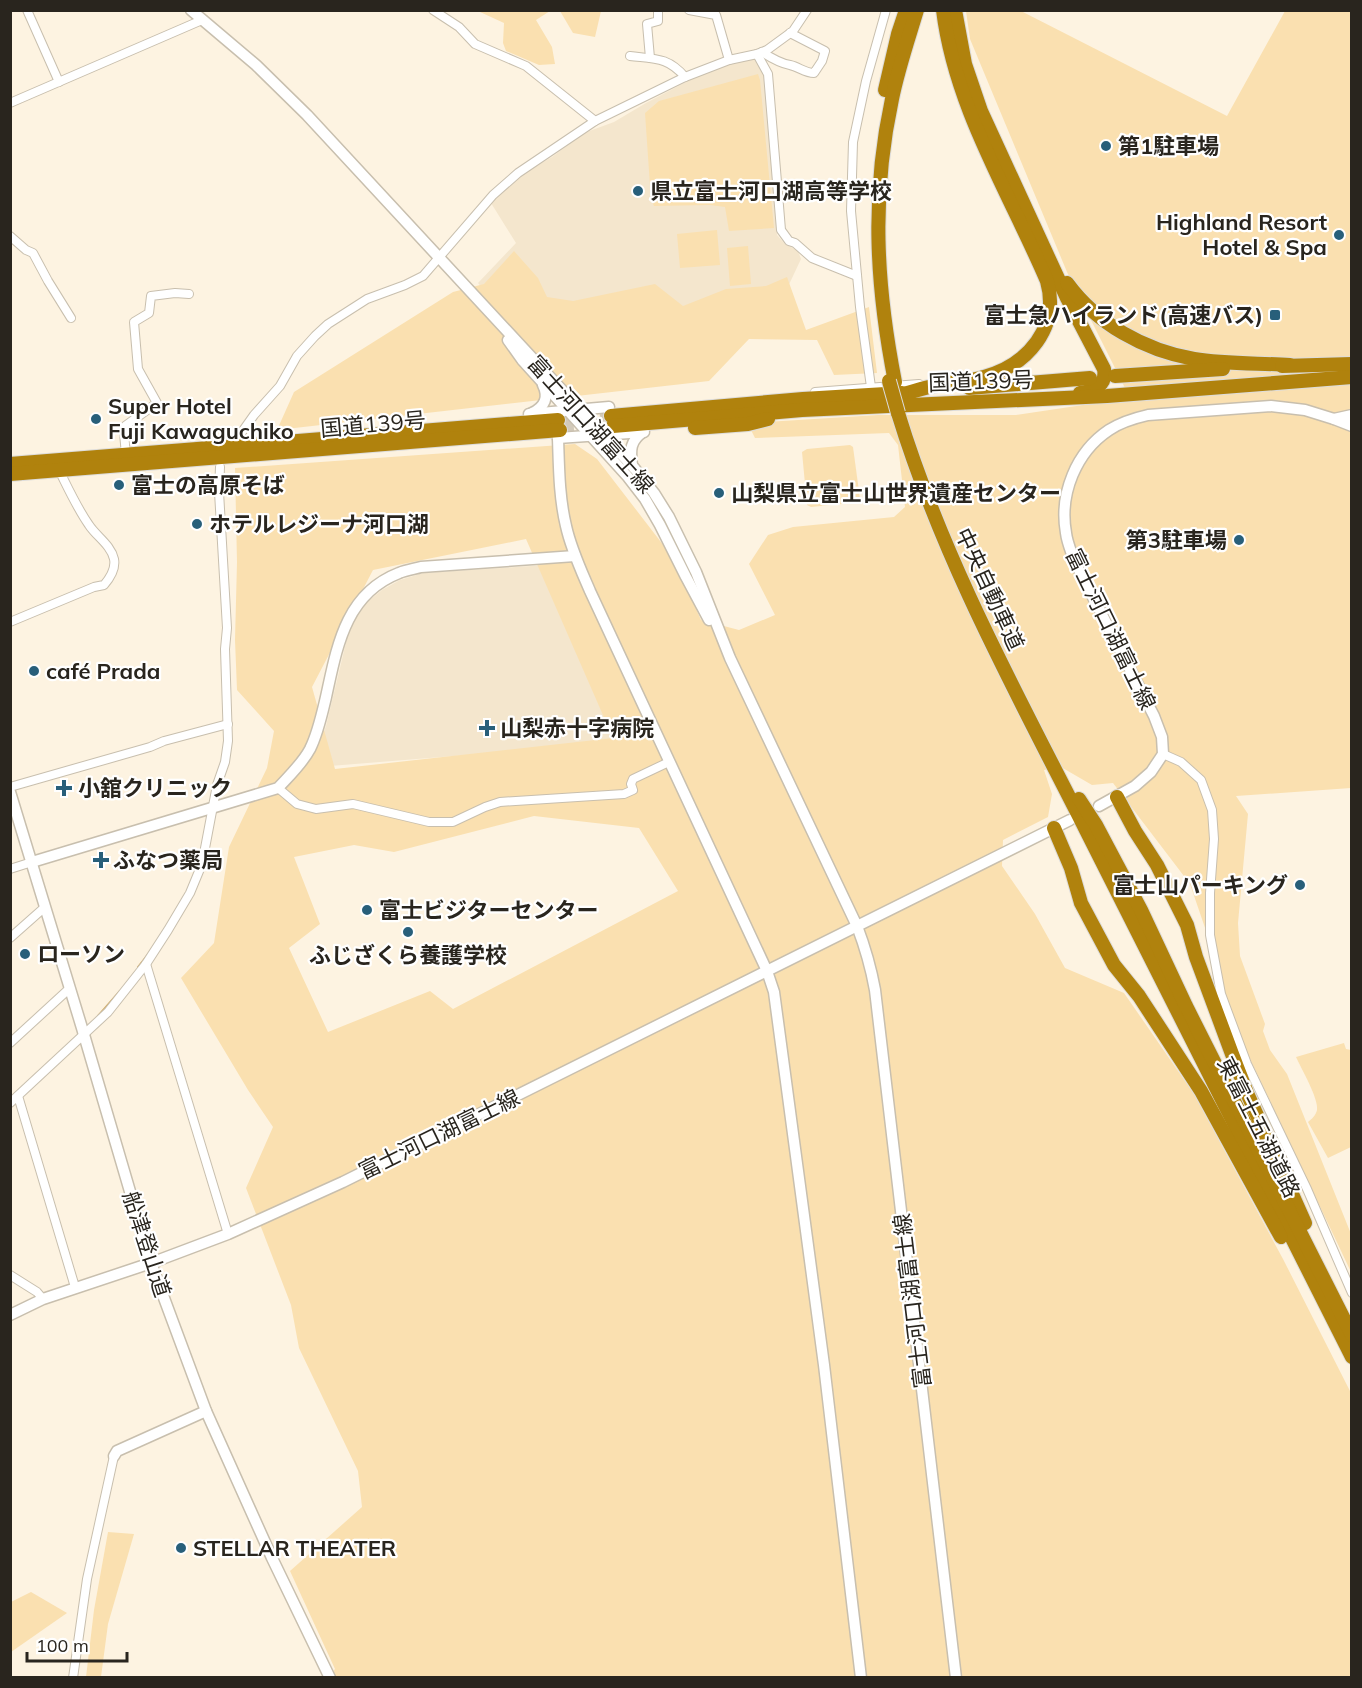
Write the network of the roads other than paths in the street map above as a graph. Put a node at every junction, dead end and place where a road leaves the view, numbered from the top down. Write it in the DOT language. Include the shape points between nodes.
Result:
graph roads {
  1 [pos="27,10"];
  2 [pos="191,10"];
  3 [pos="433,10"];
  4 [pos="451,10"];
  5 [pos="658,10"];
  6 [pos="689,10"];
  7 [pos="807,10"];
  8 [pos="886,10"];
  9 [pos="906,10"];
  10 [pos="917,10"];
  11 [pos="943,10"];
  12 [pos="956,10"];
  13 [pos="446,19"];
  14 [pos="202,20"];
  15 [pos="790,33"];
  16 [pos="760,53"];
  17 [pos="630,56"];
  18 [pos="650,58"];
  19 [pos="729,60"];
  20 [pos="685,77"];
  21 [pos="59,82"];
  22 [pos="10,103"];
  23 [pos="595,121"];
  24 [pos="10,236"];
  25 [pos="439,258"];
  26 [pos="1046,264"];
  27 [pos="857,276"];
  28 [pos="189,294"];
  29 [pos="479,301"];
  30 [pos="71,318"];
  31 [pos="1352,358"];
  32 [pos="1352,364"];
  33 [pos="1290,365"];
  34 [pos="1103,377"];
  35 [pos="1352,377"];
  36 [pos="892,381"];
  37 [pos="543,383"];
  38 [pos="946,383"];
  39 [pos="871,387"];
  40 [pos="1192,389"];
  41 [pos="908,393"];
  42 [pos="759,397"];
  43 [pos="1024,401"];
  44 [pos="803,404"];
  45 [pos="581,410"];
  46 [pos="529,414"];
  47 [pos="1352,415"];
  48 [pos="1334,419"];
  49 [pos="609,421"];
  50 [pos="579,423"];
  51 [pos="594,424"];
  52 [pos="561,425"];
  53 [pos="1352,426"];
  54 [pos="644,432"];
  55 [pos="590,436"];
  56 [pos="237,439"];
  57 [pos="331,443"];
  58 [pos="126,455"];
  59 [pos="10,464"];
  60 [pos="632,466"];
  61 [pos="220,467"];
  62 [pos="59,470"];
  63 [pos="10,474"];
  64 [pos="575,556"];
  65 [pos="10,622"];
  66 [pos="730,658"];
  67 [pos="228,724"];
  68 [pos="1163,754"];
  69 [pos="669,762"];
  70 [pos="10,788"];
  71 [pos="278,788"];
  72 [pos="10,792"];
  73 [pos="1117,797"];
  74 [pos="1099,806"];
  75 [pos="214,808"];
  76 [pos="1070,820"];
  77 [pos="1054,828"];
  78 [pos="32,862"];
  79 [pos="10,869"];
  80 [pos="45,907"];
  81 [pos="1135,913"];
  82 [pos="857,926"];
  83 [pos="10,938"];
  84 [pos="146,963"];
  85 [pos="767,971"];
  86 [pos="70,988"];
  87 [pos="84,1032"];
  88 [pos="10,1043"];
  89 [pos="18,1096"];
  90 [pos="10,1103"];
  91 [pos="1310,1197"];
  92 [pos="1302,1202"];
  93 [pos="228,1234"];
  94 [pos="151,1263"];
  95 [pos="1318,1268"];
  96 [pos="10,1275"];
  97 [pos="75,1287"];
  98 [pos="1352,1293"];
  99 [pos="43,1299"];
  100 [pos="10,1315"];
  101 [pos="1347,1337"];
  102 [pos="1352,1357"];
  103 [pos="206,1411"];
  104 [pos="114,1456"];
  105 [pos="73,1677"];
  106 [pos="330,1677"];
  107 [pos="861,1677"];
  108 [pos="956,1677"];
  1 -- 21 [label="street"];
  2 -- 14 [label="main road, 富士河口湖富士線"];
  3 -- 13 [label="street"];
  4 -- 13 [label="street"];
  5 -- 18 [label="street" via="658,21 647,24"];
  6 -- 19 [label="street" via="716,15"];
  7 -- 15 [label="street"];
  8 -- 27 [label="street" via="853,142 851,211"];
  9 -- 36 [label="highway, 中央自動車道" via="881,116 873,203 879,312"];
  10 -- 36 [label="highway, 中央自動車道" via="892,99 881,165 878,232"];
  11 -- 26 [label="highway" via="953,66 970,115"];
  12 -- 26 [label="highway" via="965,64 981,111"];
  13 -- 23 [label="street" via="475,44 526,66"];
  14 -- 21 [label="street"];
  14 -- 25 [label="main road, 富士河口湖富士線" via="282,89"];
  15 -- 16 [label="street"];
  15 -- 16 [label="street" via="825,51 814,73"];
  16 -- 19 [label="street"];
  16 -- 27 [label="street" via="768,74 781,230 812,258"];
  17 -- 18 [label="street"];
  18 -- 20 [label="street" via="665,60"];
  19 -- 20 [label="street"];
  20 -- 23 [label="street"];
  21 -- 22 [label="street"];
  23 -- 25 [label="street" via="507,182"];
  24 -- 30 [label="street" via="33,253"];
  25 -- 29 [label="main road, 富士河口湖富士線"];
  25 -- 56 [label="street" via="423,276 367,300 328,324 297,356 280,386"];
  26 -- 33 [label="highway" via="1092,311 1139,342 1195,359"];
  26 -- 34 [label="highway" via="1104,369"];
  26 -- 38 [label="highway" via="1051,305 1037,342 1005,369 986,377"];
  27 -- 39 [label="street"];
  28 -- 58 [label="street" via="151,296 149,313 134,322 138,369 157,403 125,426"];
  29 -- 37 [label="main road, 富士河口湖富士線"];
  29 -- 45 [label="main road, 富士河口湖富士線"];
  31 -- 33 [label="main road"];
  32 -- 33 [label="highway, 国道139号"];
  33 -- 34 [label="highway, 国道139号"];
  34 -- 40 [label="highway" via="1130,389"];
  34 -- 41 [label="highway, 国道139号"];
  34 -- 43 [label="highway" via="1101,384 1089,392"];
  35 -- 40 [label="highway, 国道139号"];
  36 -- 81 [label="highway, 中央自動車道, bridge" via="920,483 977,614"];
  37 -- 46 [label="main road" via="546,401"];
  37 -- 52 [label="main road, 富士河口湖富士線"];
  38 -- 39 [label="street"];
  38 -- 41 [label="highway"];
  39 -- 42 [label="street"];
  40 -- 43 [label="highway, 国道139号"];
  41 -- 44 [label="highway, 国道139号"];
  42 -- 44 [label="highway"];
  42 -- 49 [label="highway" via="729,397"];
  43 -- 44 [label="highway, 国道139号"];
  44 -- 49 [label="highway, 国道139号"];
  44 -- 54 [label="highway" via="748,424"];
  45 -- 49 [label="main road"];
  45 -- 50 [label="main road"];
  45 -- 51 [label="main road, 富士河口湖富士線"];
  45 -- 52 [label="main road"];
  46 -- 52 [label="main road"];
  46 -- 57 [label="highway" via="398,424"];
  47 -- 48 [label="main road"];
  48 -- 53 [label="main road, 富士河口湖富士線"];
  48 -- 68 [label="main road, 富士河口湖富士線" via="1271,406 1148,415 1109,430 1088,450 1072,474 1065,503 1070,548 1155,716"];
  49 -- 51 [label="main road, 富士河口湖富士線"];
  49 -- 51 [label="main road" via="599,415"];
  49 -- 54 [label="main road"];
  49 -- 55 [label="main road"];
  49 -- 60 [label="main road, 富士河口湖富士線"];
  50 -- 52 [label="main road, 富士河口湖富士線"];
  50 -- 52 [label="main road" via="568,434"];
  50 -- 55 [label="main road, 富士河口湖富士線"];
  51 -- 55 [label="main road"];
  52 -- 55 [label="main road"];
  52 -- 57 [label="highway, 国道139号"];
  52 -- 57 [label="highway" via="382,454"];
  52 -- 64 [label="main road" via="563,510"];
  54 -- 60 [label="main road" via="633,441"];
  55 -- 66 [label="main road, 富士河口湖富士線" via="652,510"];
  57 -- 58 [label="highway, 国道139号"];
  57 -- 62 [label="highway, 国道139号"];
  58 -- 59 [label="highway, 国道139号"];
  60 -- 66 [label="main road, 富士河口湖富士線" via="669,517"];
  61 -- 67 [label="street"];
  62 -- 63 [label="highway, 国道139号"];
  62 -- 65 [label="street" via="89,526 114,557 115,566 104,585"];
  64 -- 69 [label="main road"];
  64 -- 71 [label="main road" via="421,567 398,573 377,585 345,623 310,749"];
  66 -- 82 [label="main road, 富士河口湖富士線"];
  67 -- 70 [label="street"];
  67 -- 75 [label="street" via="225,762"];
  68 -- 73 [label="main road" via="1150,772"];
  68 -- 91 [label="street" via="1181,762 1201,780 1212,810 1210,935 1217,977 1247,1064"];
  69 -- 71 [label="street" via="633,779 633,790 624,794 500,802 453,822 429,822 353,804 316,809 297,804"];
  69 -- 85 [label="main road"];
  71 -- 75 [label="main road"];
  72 -- 78 [label="main road, 船津登山道"];
  73 -- 74 [label="main road"];
  73 -- 95 [label="highway" via="1187,925 1247,1093 1317,1251"];
  75 -- 78 [label="main road"];
  75 -- 84 [label="street" via="202,864 190,893"];
  76 -- 77 [label="main road, 富士河口湖富士線"];
  77 -- 82 [label="main road, 富士河口湖富士線"];
  77 -- 101 [label="highway" via="1081,903 1114,965 1201,1091 1299,1269"];
  78 -- 79 [label="street"];
  78 -- 80 [label="main road, 船津登山道"];
  80 -- 83 [label="street"];
  80 -- 86 [label="main road, 船津登山道"];
  81 -- 95 [label="highway, 東富士五湖道路"];
  81 -- 101 [label="highway, 東富士五湖道路" via="1178,1010"];
  82 -- 85 [label="main road, 富士河口湖富士線"];
  82 -- 108 [label="main road, 富士河口湖富士線" via="875,990"];
  84 -- 87 [label="street" via="108,1012"];
  84 -- 93 [label="street"];
  85 -- 93 [label="main road, 富士河口湖富士線" via="343,1182"];
  85 -- 107 [label="main road" via="774,992 823,1353"];
  86 -- 87 [label="main road, 船津登山道"];
  86 -- 88 [label="street"];
  87 -- 89 [label="street"];
  87 -- 94 [label="main road, 船津登山道"];
  89 -- 90 [label="street"];
  89 -- 97 [label="street"];
  91 -- 92 [label="street"];
  91 -- 98 [label="street"];
  93 -- 94 [label="main road, 富士河口湖富士線"];
  94 -- 97 [label="main road, 富士河口湖富士線"];
  94 -- 103 [label="main road, 船津登山道"];
  95 -- 101 [label="highway, 東富士五湖道路"];
  96 -- 99 [label="street"];
  97 -- 99 [label="main road, 富士河口湖富士線"];
  99 -- 100 [label="main road, 富士河口湖富士線"];
  101 -- 102 [label="highway, 東富士五湖道路"];
  103 -- 104 [label="main road" via="117,1451"];
  103 -- 106 [label="main road, 船津登山道"];
  104 -- 105 [label="street" via="87,1579"];
}
